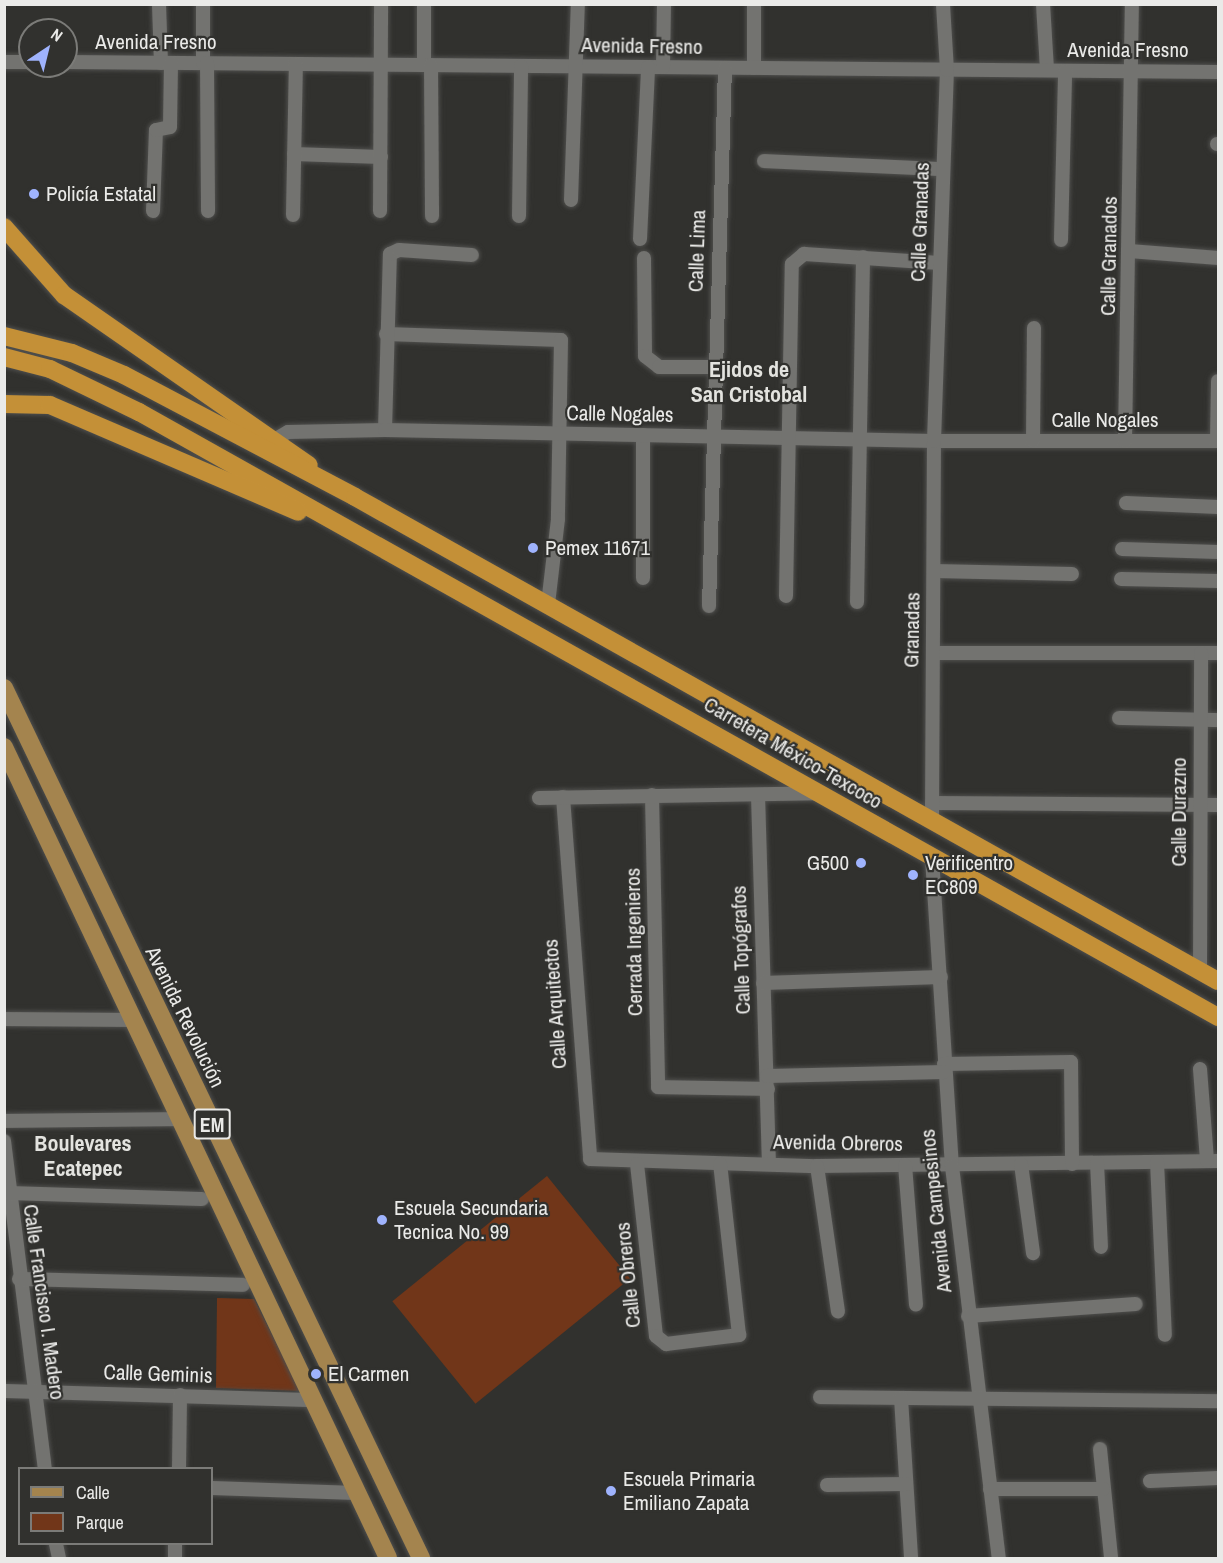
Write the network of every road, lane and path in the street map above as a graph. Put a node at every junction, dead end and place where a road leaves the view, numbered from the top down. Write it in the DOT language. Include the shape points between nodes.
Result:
graph roads {
  1 [pos="159,4"];
  2 [pos="203,4"];
  3 [pos="381,4"];
  4 [pos="424,4"];
  5 [pos="578,4"];
  6 [pos="664,4"];
  7 [pos="754,4"];
  8 [pos="943,4"];
  9 [pos="1043,4"];
  10 [pos="1132,4"];
  11 [pos="78,62"];
  12 [pos="166,63"];
  13 [pos="205,63"];
  14 [pos="296,64"];
  15 [pos="383,65"];
  16 [pos="427,65"];
  17 [pos="521,66"];
  18 [pos="576,66"];
  19 [pos="648,67"];
  20 [pos="663,67"];
  21 [pos="725,68"];
  22 [pos="754,68"];
  23 [pos="947,70"];
  24 [pos="1047,70"];
  25 [pos="1065,70"];
  26 [pos="1135,71"];
  27 [pos="1218,72"];
  28 [pos="294,154"];
  29 [pos="381,157"];
  30 [pos="764,161"];
  31 [pos="943,169"];
  32 [pos="571,200"];
  33 [pos="153,211"];
  34 [pos="208,211"];
  35 [pos="380,211"];
  36 [pos="293,215"];
  37 [pos="432,216"];
  38 [pos="519,216"];
  39 [pos="4,227"];
  40 [pos="640,239"];
  41 [pos="1061,240"];
  42 [pos="1130,251"];
  43 [pos="472,255"];
  44 [pos="863,257"];
  45 [pos="644,258"];
  46 [pos="1218,258"];
  47 [pos="940,263"];
  48 [pos="1034,328"];
  49 [pos="386,334"];
  50 [pos="4,336"];
  51 [pos="4,357"];
  52 [pos="714,367"];
  53 [pos="1218,381"];
  54 [pos="4,404"];
  55 [pos="385,430"];
  56 [pos="561,434"];
  57 [pos="643,435"];
  58 [pos="711,436"];
  59 [pos="789,437"];
  60 [pos="858,439"];
  61 [pos="274,440"];
  62 [pos="934,441"];
  63 [pos="1033,441"];
  64 [pos="1125,441"];
  65 [pos="1218,441"];
  66 [pos="355,497"];
  67 [pos="1126,503"];
  68 [pos="1218,507"];
  69 [pos="346,527"];
  70 [pos="1122,549"];
  71 [pos="1218,552"];
  72 [pos="934,571"];
  73 [pos="1072,573"];
  74 [pos="643,578"];
  75 [pos="1121,579"];
  76 [pos="1218,581"];
  77 [pos="786,596"];
  78 [pos="857,602"];
  79 [pos="548,604"];
  80 [pos="709,606"];
  81 [pos="933,653"];
  82 [pos="1201,653"];
  83 [pos="1218,653"];
  84 [pos="4,688"];
  85 [pos="1119,718"];
  86 [pos="1201,719"];
  87 [pos="1218,720"];
  88 [pos="4,747"];
  89 [pos="818,793"];
  90 [pos="652,795"];
  91 [pos="758,795"];
  92 [pos="563,797"];
  93 [pos="539,798"];
  94 [pos="1200,805"];
  95 [pos="1218,805"];
  96 [pos="932,811"];
  97 [pos="932,858"];
  98 [pos="1200,971"];
  99 [pos="941,977"];
  100 [pos="1218,981"];
  101 [pos="763,983"];
  102 [pos="1218,1017"];
  103 [pos="4,1019"];
  104 [pos="133,1020"];
  105 [pos="944,1068"];
  106 [pos="1200,1069"];
  107 [pos="767,1083"];
  108 [pos="181,1119"];
  109 [pos="4,1121"];
  110 [pos="4,1140"];
  111 [pos="1213,1161"];
  112 [pos="1157,1162"];
  113 [pos="1096,1163"];
  114 [pos="638,1164"];
  115 [pos="720,1164"];
  116 [pos="769,1164"];
  117 [pos="1022,1164"];
  118 [pos="1072,1164"];
  119 [pos="905,1165"];
  120 [pos="817,1166"];
  121 [pos="952,1166"];
  122 [pos="8,1193"];
  123 [pos="202,1199"];
  124 [pos="1101,1247"];
  125 [pos="1033,1253"];
  126 [pos="19,1279"];
  127 [pos="243,1285"];
  128 [pos="1136,1304"];
  129 [pos="916,1305"];
  130 [pos="838,1311"];
  131 [pos="968,1316"];
  132 [pos="1165,1335"];
  133 [pos="4,1391"];
  134 [pos="36,1391"];
  135 [pos="180,1395"];
  136 [pos="820,1396"];
  137 [pos="901,1398"];
  138 [pos="977,1399"];
  139 [pos="310,1400"];
  140 [pos="1218,1401"];
  141 [pos="1100,1449"];
  142 [pos="45,1467"];
  143 [pos="179,1467"];
  144 [pos="1218,1478"];
  145 [pos="1150,1481"];
  146 [pos="906,1484"];
  147 [pos="827,1485"];
  148 [pos="213,1488"];
  149 [pos="1103,1489"];
  150 [pos="990,1490"];
  151 [pos="356,1493"];
  152 [pos="388,1558"];
  153 [pos="421,1558"];
  154 [pos="911,1558"];
  155 [pos="999,1558"];
  156 [pos="1111,1558"];
  1 -- 12 [label="street"];
  2 -- 13 [label="street"];
  3 -- 15 [label="street"];
  4 -- 16 [label="street"];
  5 -- 18 [label="street"];
  6 -- 20 [label="street"];
  7 -- 22 [label="street"];
  8 -- 23 [label="street, Calle Granadas"];
  9 -- 24 [label="street"];
  10 -- 26 [label="street, Calle Granados"];
  11 -- 12 [label="street, Avenida Fresno"];
  12 -- 13 [label="street, Avenida Fresno"];
  12 -- 33 [label="street" via="170,127 156,130"];
  13 -- 14 [label="street, Avenida Fresno"];
  13 -- 34 [label="street"];
  14 -- 15 [label="street, Avenida Fresno"];
  14 -- 28 [label="street"];
  15 -- 16 [label="street, Avenida Fresno"];
  15 -- 29 [label="street"];
  16 -- 17 [label="street, Avenida Fresno"];
  16 -- 37 [label="street"];
  17 -- 18 [label="street, Avenida Fresno"];
  17 -- 38 [label="street"];
  18 -- 19 [label="street, Avenida Fresno"];
  18 -- 32 [label="street"];
  19 -- 20 [label="street, Avenida Fresno"];
  19 -- 40 [label="street"];
  20 -- 21 [label="street, Avenida Fresno"];
  21 -- 22 [label="street, Avenida Fresno"];
  21 -- 52 [label="street, Calle Lima"];
  22 -- 23 [label="street, Avenida Fresno"];
  23 -- 24 [label="street, Avenida Fresno"];
  23 -- 31 [label="street, Calle Granadas"];
  24 -- 25 [label="street, Avenida Fresno"];
  25 -- 26 [label="street, Avenida Fresno"];
  25 -- 41 [label="street"];
  26 -- 27 [label="street, Avenida Fresno"];
  26 -- 42 [label="street, Calle Granados"];
  28 -- 29 [label="street"];
  28 -- 36 [label="street"];
  29 -- 35 [label="street"];
  30 -- 31 [label="street"];
  31 -- 47 [label="street, Calle Granadas"];
  39 -- 61 [label="highway" via="64,295"];
  42 -- 46 [label="street"];
  42 -- 64 [label="street, Calle Granados"];
  43 -- 49 [label="street" via="399,250 390,254"];
  44 -- 47 [label="street"];
  44 -- 59 [label="street" via="797,257"];
  44 -- 60 [label="street"];
  45 -- 52 [label="street" via="645,356 659,367"];
  47 -- 62 [label="street, Calle Granadas"];
  48 -- 63 [label="street"];
  49 -- 55 [label="street"];
  49 -- 56 [label="street" via="561,340"];
  50 -- 66 [label="highway" via="72,353 124,375"];
  51 -- 69 [label="highway" via="50,369 139,412"];
  52 -- 58 [label="street, Calle Lima"];
  53 -- 65 [label="street"];
  54 -- 69 [label="highway" via="50,405 261,499"];
  55 -- 56 [label="street, Calle Nogales"];
  55 -- 61 [label="street, Calle Nogales" via="288,432"];
  56 -- 57 [label="street, Calle Nogales"];
  56 -- 79 [label="street"];
  57 -- 58 [label="street, Calle Nogales"];
  57 -- 74 [label="street"];
  58 -- 59 [label="street, Calle Nogales"];
  58 -- 80 [label="street, Calle Lima"];
  59 -- 60 [label="street, Calle Nogales"];
  59 -- 77 [label="street"];
  60 -- 62 [label="street, Calle Nogales"];
  60 -- 78 [label="street"];
  61 -- 66 [label="highway"];
  62 -- 63 [label="street, Calle Nogales"];
  62 -- 72 [label="street, Granadas"];
  63 -- 64 [label="street, Calle Nogales"];
  64 -- 65 [label="street, Calle Nogales"];
  66 -- 79 [label="highway, Carretera México-Texcoco"];
  67 -- 68 [label="street"];
  69 -- 89 [label="highway, Carretera México-Texcoco"];
  70 -- 71 [label="street"];
  72 -- 73 [label="street"];
  72 -- 81 [label="street, Granadas"];
  75 -- 76 [label="street"];
  79 -- 96 [label="highway, Carretera México-Texcoco"];
  81 -- 82 [label="street"];
  81 -- 96 [label="street, Granadas"];
  82 -- 83 [label="street"];
  82 -- 86 [label="street, Calle Durazno"];
  84 -- 153 [label="main road, Avenida Revolución / EM"];
  85 -- 86 [label="street"];
  86 -- 87 [label="street"];
  86 -- 94 [label="street, Calle Durazno"];
  88 -- 104 [label="main road, EM"];
  89 -- 91 [label="street"];
  89 -- 97 [label="highway, Carretera México-Texcoco"];
  90 -- 91 [label="street"];
  90 -- 92 [label="street"];
  90 -- 107 [label="street, Cerrada Ingenieros" via="658,1088"];
  91 -- 101 [label="street, Calle Topógrafos"];
  92 -- 93 [label="street"];
  92 -- 114 [label="street, Calle Arquitectos" via="586,1152 598,1162"];
  94 -- 95 [label="street"];
  94 -- 96 [label="street"];
  94 -- 98 [label="street, Calle Durazno"];
  96 -- 98 [label="highway, Carretera México-Texcoco"];
  97 -- 99 [label="street, Avenida Campesinos"];
  97 -- 102 [label="highway, Carretera México-Texcoco"];
  98 -- 100 [label="highway, Carretera México-Texcoco"];
  99 -- 101 [label="street"];
  99 -- 105 [label="street, Avenida Campesinos"];
  101 -- 107 [label="street, Calle Topógrafos"];
  103 -- 104 [label="street"];
  104 -- 108 [label="main road, EM"];
  105 -- 107 [label="street"];
  105 -- 118 [label="street" via="1071,1062"];
  105 -- 121 [label="street, Avenida Campesinos"];
  106 -- 111 [label="street"];
  107 -- 116 [label="street, Calle Topógrafos"];
  108 -- 109 [label="street"];
  108 -- 139 [label="main road, EM"];
  110 -- 122 [label="street, Calle Francisco I. Madero"];
  111 -- 112 [label="street, Avenida Obreros"];
  112 -- 113 [label="street, Avenida Obreros"];
  112 -- 132 [label="street"];
  113 -- 118 [label="street, Avenida Obreros"];
  113 -- 124 [label="street"];
  114 -- 115 [label="street, Avenida Obreros"];
  114 -- 115 [label="street, Calle Obreros" via="656,1336 666,1344 739,1335"];
  115 -- 116 [label="street, Avenida Obreros"];
  116 -- 120 [label="street, Avenida Obreros"];
  117 -- 118 [label="street, Avenida Obreros"];
  117 -- 121 [label="street, Avenida Obreros"];
  117 -- 125 [label="street"];
  119 -- 120 [label="street, Avenida Obreros"];
  119 -- 121 [label="street, Avenida Obreros"];
  119 -- 129 [label="street"];
  120 -- 130 [label="street"];
  121 -- 131 [label="street, Avenida Campesinos"];
  122 -- 123 [label="street"];
  122 -- 126 [label="street, Calle Francisco I. Madero"];
  126 -- 127 [label="street"];
  126 -- 134 [label="street, Calle Francisco I. Madero"];
  128 -- 131 [label="street"];
  131 -- 138 [label="street, Avenida Campesinos"];
  133 -- 134 [label="street, Calle Geminis"];
  134 -- 135 [label="street, Calle Geminis"];
  134 -- 142 [label="street, Calle Francisco I. Madero"];
  135 -- 139 [label="street, Calle Geminis"];
  135 -- 143 [label="street"];
  136 -- 137 [label="street"];
  137 -- 138 [label="street"];
  137 -- 146 [label="street"];
  138 -- 140 [label="street"];
  138 -- 150 [label="street, Avenida Campesinos"];
  139 -- 151 [label="main road, EM"];
  141 -- 149 [label="street"];
  144 -- 145 [label="street"];
  146 -- 147 [label="street"];
  146 -- 154 [label="street"];
  148 -- 151 [label="street"];
  149 -- 150 [label="street"];
  149 -- 156 [label="street"];
  150 -- 155 [label="street, Avenida Campesinos"];
  151 -- 152 [label="main road, EM"];
}
